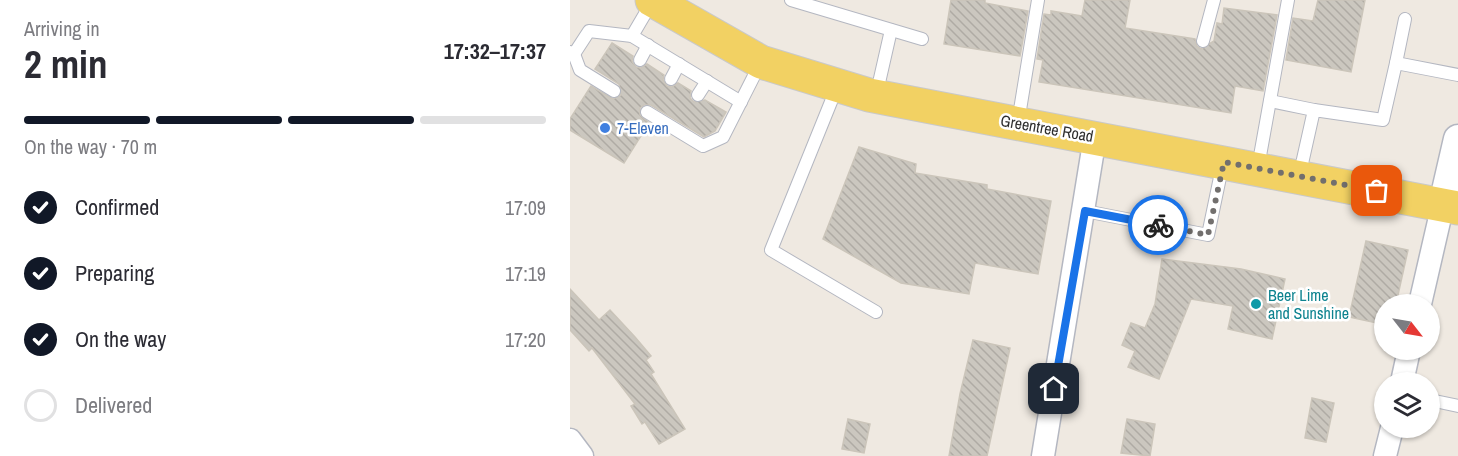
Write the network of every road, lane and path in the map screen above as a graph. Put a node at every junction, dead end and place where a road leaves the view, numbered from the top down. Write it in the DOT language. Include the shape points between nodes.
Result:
graph roads {
  1 [pos="653,0"];
  2 [pos="791,0"];
  3 [pos="1038,0"];
  4 [pos="1214,0"];
  5 [pos="1288,0"];
  6 [pos="1405,19"];
  7 [pos="891,30"];
  8 [pos="632,36"];
  9 [pos="922,39"];
  10 [pos="1203,41"];
  11 [pos="648,45"];
  12 [pos="572,53"];
  13 [pos="640,60"];
  14 [pos="761,62"];
  15 [pos="1396,63"];
  16 [pos="679,64"];
  17 [pos="1458,75"];
  18 [pos="671,79"];
  19 [pos="707,81"];
  20 [pos="838,86"];
  21 [pos="614,91"];
  22 [pos="698,95"];
  23 [pos="875,97"];
  24 [pos="1270,101"];
  25 [pos="741,102"];
  26 [pos="1314,110"];
  27 [pos="650,111"];
  28 [pos="1018,123"];
  29 [pos="1095,137"];
  30 [pos="1458,139"];
  31 [pos="1224,162"];
  32 [pos="1257,168"];
  33 [pos="1299,177"];
  34 [pos="1450,206"];
  35 [pos="1085,211"];
  36 [pos="1423,294"];
  37 [pos="876,312"];
  38 [pos="1440,402"];
  39 [pos="1458,406"];
  40 [pos="1390,438"];
  41 [pos="570,440"];
  42 [pos="582,456"];
  43 [pos="1043,456"];
  44 [pos="1385,456"];
  1 -- 8 [label="lane"];
  1 -- 14 [label="main road, Greentree Road"];
  2 -- 7 [label="lane"];
  3 -- 28 [label="lane"];
  4 -- 10 [label="lane"];
  5 -- 24 [label="lane"];
  6 -- 15 [label="lane"];
  7 -- 9 [label="lane"];
  7 -- 23 [label="lane"];
  8 -- 11 [label="lane"];
  8 -- 12 [label="lane" via="589,31"];
  11 -- 13 [label="lane"];
  11 -- 16 [label="lane"];
  12 -- 21 [label="lane" via="580,70"];
  14 -- 20 [label="main road, Greentree Road"];
  14 -- 25 [label="lane"];
  15 -- 17 [label="lane"];
  15 -- 26 [label="lane" via="1383,120"];
  16 -- 18 [label="lane"];
  16 -- 19 [label="lane"];
  19 -- 22 [label="lane"];
  19 -- 25 [label="lane"];
  20 -- 23 [label="main road, Greentree Road"];
  20 -- 37 [label="lane" via="771,250"];
  23 -- 28 [label="main road, Greentree Road"];
  24 -- 26 [label="lane"];
  24 -- 32 [label="lane"];
  25 -- 27 [label="lane" via="723,137 703,146"];
  26 -- 33 [label="lane"];
  28 -- 29 [label="main road, Greentree Road"];
  29 -- 31 [label="main road, Greentree Road"];
  29 -- 35 [label="street"];
  30 -- 34 [label="street"];
  31 -- 32 [label="main road, Greentree Road"];
  31 -- 35 [label="lane" via="1208,235"];
  32 -- 33 [label="main road, Greentree Road"];
  33 -- 34 [label="main road, Greentree Road"];
  34 -- 36 [label="street"];
  35 -- 43 [label="street"];
  38 -- 39 [label="lane"];
  40 -- 44 [label="street"];
  41 -- 42 [label="street"];
}
